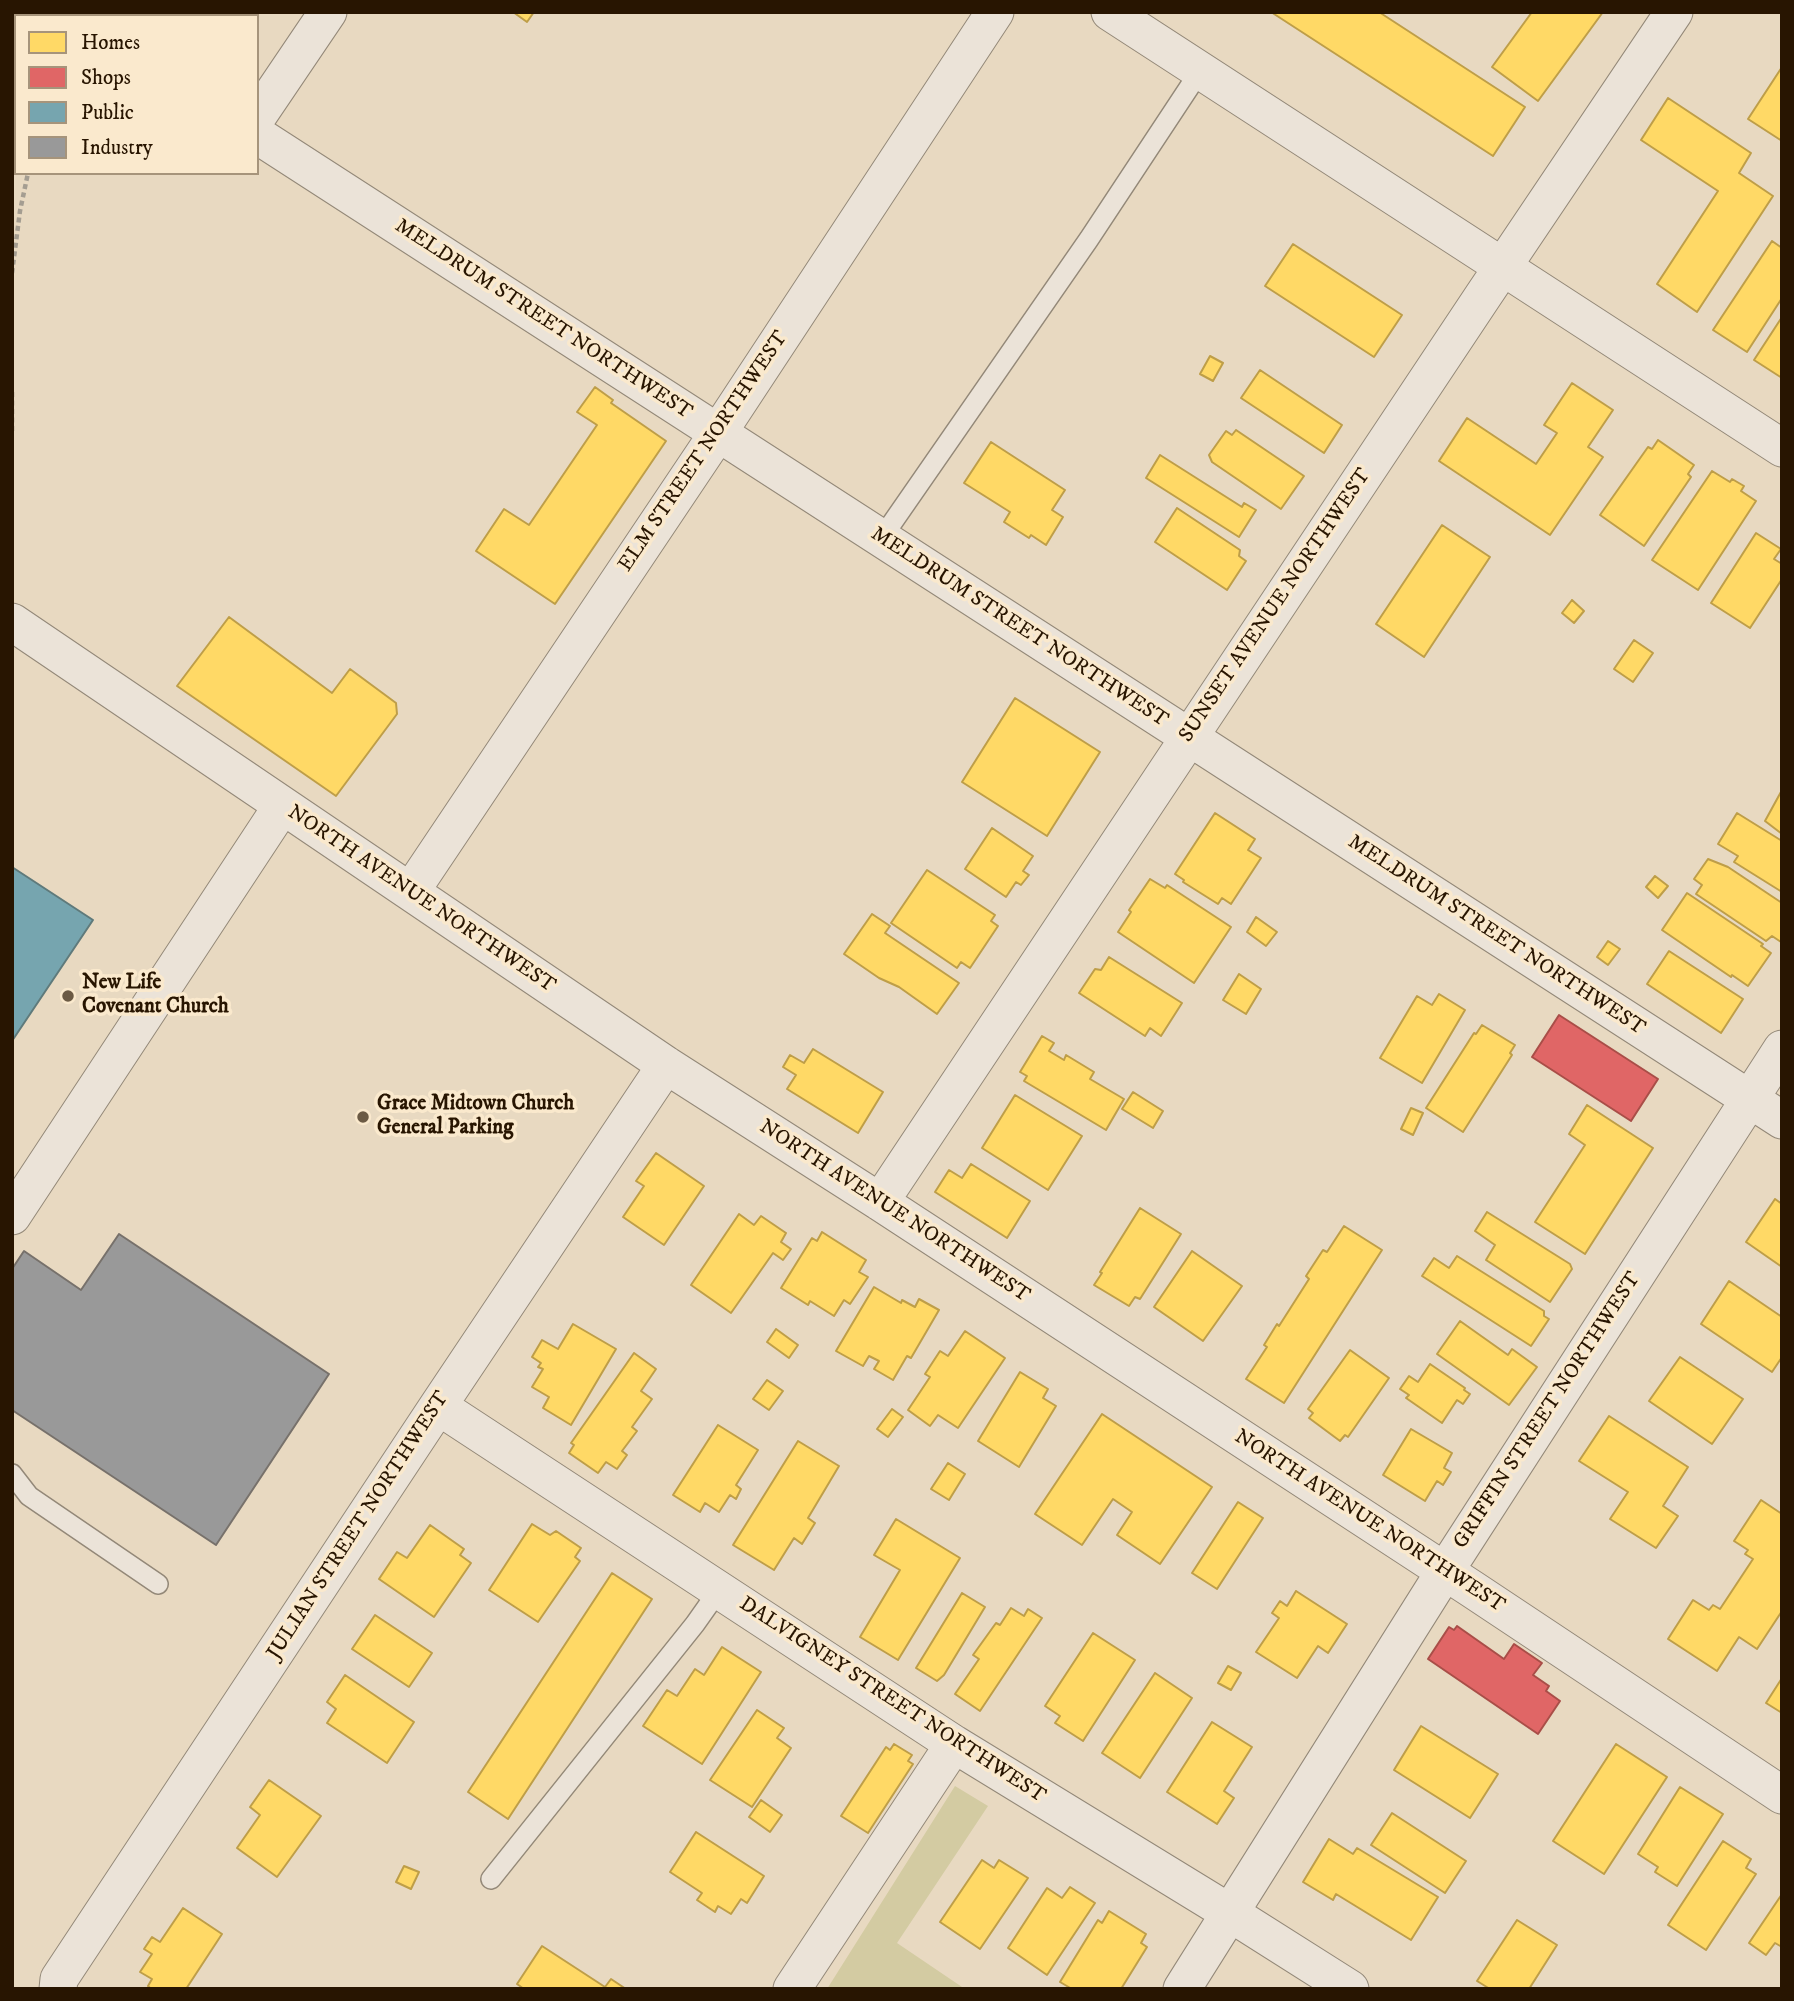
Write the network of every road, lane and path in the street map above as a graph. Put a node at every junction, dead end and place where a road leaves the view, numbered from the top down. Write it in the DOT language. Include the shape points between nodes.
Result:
graph roads {
  1 [pos="328,12"];
  2 [pos="995,12"];
  3 [pos="1110,12"];
  4 [pos="1674,12"];
  5 [pos="1200,71"];
  6 [pos="259,114"];
  7 [pos="259,136"];
  8 [pos="28,175"];
  9 [pos="1502,266"];
  10 [pos="12,273"];
  11 [pos="12,392"];
  12 [pos="12,433"];
  13 [pos="718,433"];
  14 [pos="1782,447"];
  15 [pos="881,538"];
  16 [pos="12,622"];
  17 [pos="1188,737"];
  18 [pos="282,806"];
  19 [pos="411,891"];
  20 [pos="1782,1049"];
  21 [pos="666,1065"];
  22 [pos="1749,1099"];
  23 [pos="1782,1120"];
  24 [pos="880,1202"];
  25 [pos="12,1216"];
  26 [pos="438,1406"];
  27 [pos="12,1474"];
  28 [pos="1445,1571"];
  29 [pos="158,1584"];
  30 [pos="719,1590"];
  31 [pos="954,1744"];
  32 [pos="1782,1795"];
  33 [pos="491,1879"];
  34 [pos="1230,1913"];
  35 [pos="58,1989"];
  36 [pos="792,1989"];
  37 [pos="1182,1989"];
  38 [pos="1350,1989"];
  1 -- 6 [label="street"];
  2 -- 13 [label="street, ELM STREET NORTHWEST"];
  3 -- 5 [label="street"];
  4 -- 9 [label="street, SUNSET AVENUE NORTHWEST"];
  5 -- 9 [label="street"];
  5 -- 15 [label="lane"];
  7 -- 13 [label="street, MELDRUM STREET NORTHWEST"];
  8 -- 10 [label="path"];
  9 -- 14 [label="street"];
  9 -- 17 [label="street, SUNSET AVENUE NORTHWEST"];
  11 -- 12 [label="path"];
  13 -- 15 [label="street, MELDRUM STREET NORTHWEST"];
  13 -- 19 [label="street, ELM STREET NORTHWEST"];
  15 -- 17 [label="street, MELDRUM STREET NORTHWEST"];
  16 -- 18 [label="street, NORTH AVENUE NORTHWEST"];
  17 -- 22 [label="street, MELDRUM STREET NORTHWEST"];
  17 -- 24 [label="street, SUNSET AVENUE NORTHWEST"];
  18 -- 19 [label="street, NORTH AVENUE NORTHWEST"];
  18 -- 25 [label="street"];
  19 -- 21 [label="street, NORTH AVENUE NORTHWEST"];
  20 -- 22 [label="street, GRIFFIN STREET NORTHWEST"];
  21 -- 24 [label="street, NORTH AVENUE NORTHWEST"];
  21 -- 26 [label="street, JULIAN STREET NORTHWEST"];
  22 -- 23 [label="street, MELDRUM STREET NORTHWEST"];
  22 -- 28 [label="street, GRIFFIN STREET NORTHWEST"];
  24 -- 28 [label="street, NORTH AVENUE NORTHWEST"];
  26 -- 30 [label="street, DALVIGNEY STREET NORTHWEST"];
  26 -- 35 [label="street, JULIAN STREET NORTHWEST" via="59,1979"];
  27 -- 29 [label="lane" via="29,1496"];
  28 -- 32 [label="street, NORTH AVENUE NORTHWEST"];
  28 -- 34 [label="street, GRIFFIN STREET NORTHWEST"];
  30 -- 31 [label="street, DALVIGNEY STREET NORTHWEST"];
  30 -- 33 [label="lane"];
  31 -- 34 [label="street, DALVIGNEY STREET NORTHWEST"];
  31 -- 36 [label="street"];
  34 -- 37 [label="street, GRIFFIN STREET NORTHWEST"];
  34 -- 38 [label="street, DALVIGNEY STREET NORTHWEST"];
}
